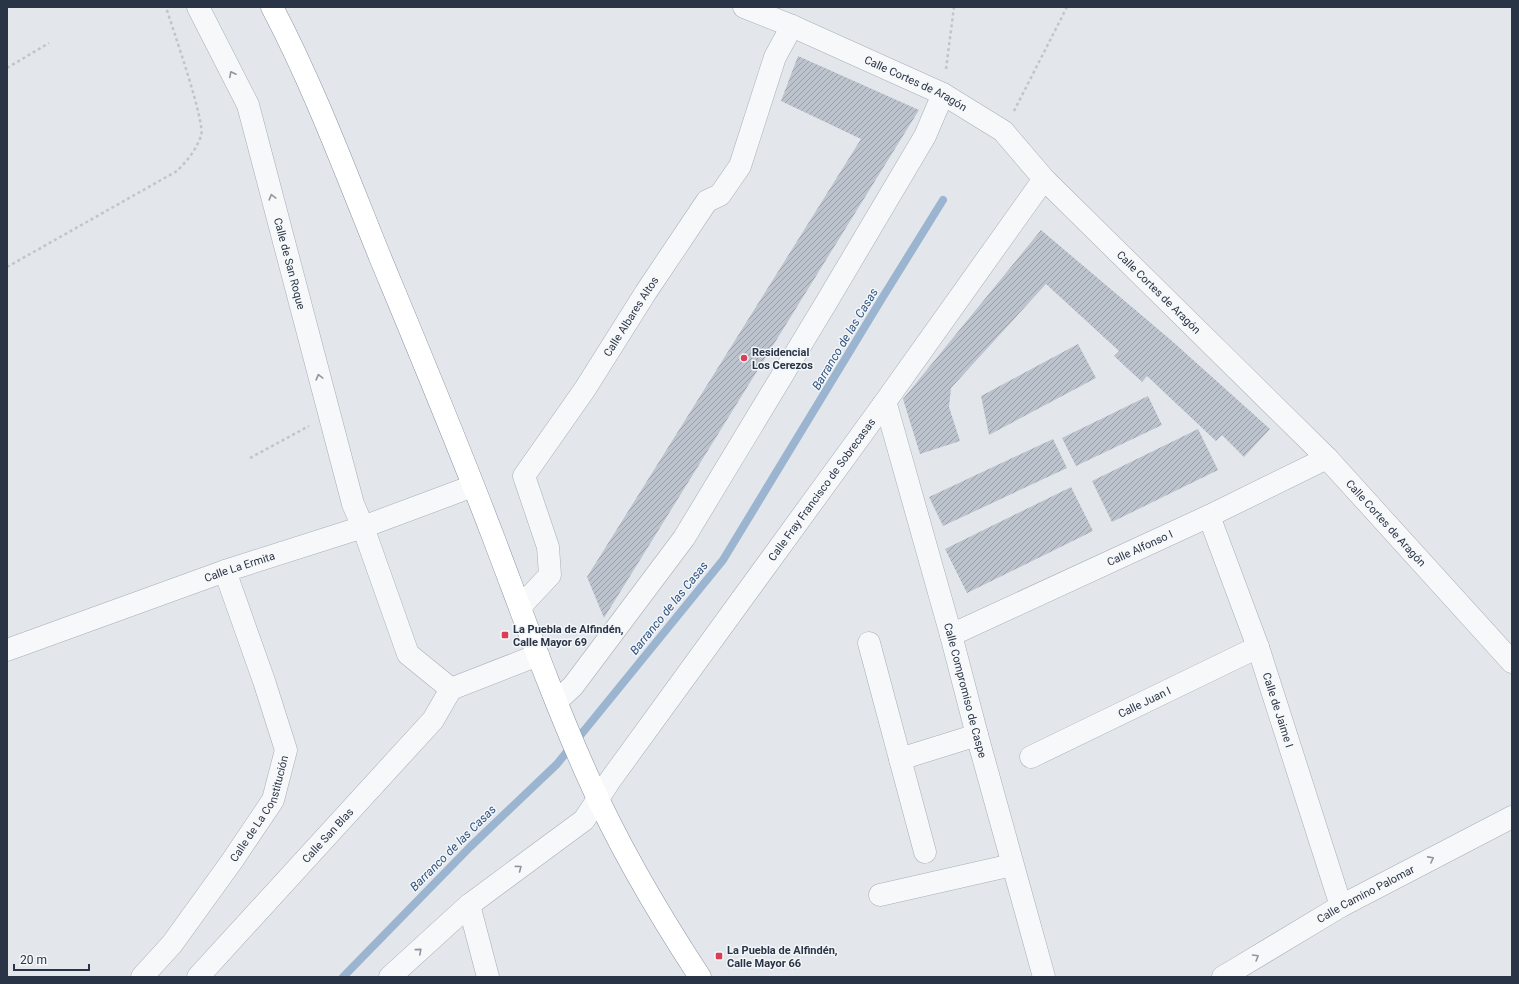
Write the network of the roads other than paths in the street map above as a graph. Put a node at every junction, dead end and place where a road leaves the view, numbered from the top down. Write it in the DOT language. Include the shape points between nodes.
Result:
graph roads {
  1 [pos="198,7"];
  2 [pos="272,7"];
  3 [pos="744,7"];
  4 [pos="792,26"];
  5 [pos="943,94"];
  6 [pos="1044,179"];
  7 [pos="883,405"];
  8 [pos="1327,458"];
  9 [pos="473,486"];
  10 [pos="1209,516"];
  11 [pos="364,527"];
  12 [pos="225,571"];
  13 [pos="520,607"];
  14 [pos="952,635"];
  15 [pos="869,643"];
  16 [pos="1258,647"];
  17 [pos="7,650"];
  18 [pos="538,655"];
  19 [pos="1512,662"];
  20 [pos="451,689"];
  21 [pos="556,701"];
  22 [pos="977,735"];
  23 [pos="1032,757"];
  24 [pos="900,759"];
  25 [pos="598,799"];
  26 [pos="1512,817"];
  27 [pos="925,852"];
  28 [pos="1012,865"];
  29 [pos="880,895"];
  30 [pos="469,905"];
  31 [pos="1341,906"];
  32 [pos="142,977"];
  33 [pos="198,977"];
  34 [pos="390,977"];
  35 [pos="488,977"];
  36 [pos="700,977"];
  37 [pos="1044,977"];
  38 [pos="1223,977"];
  11 -- 1 [label="street, Calle de San Roque, one-way" via="353,504 248,105"];
  2 -- 9 [label="highway" via="310,86"];
  3 -- 4 [label="street, Calle Cortes de Aragón"];
  4 -- 5 [label="street, Calle Cortes de Aragón"];
  4 -- 13 [label="street, Calle Albares Altos" via="775,57 740,166 720,195 707,201 585,389 524,476 548,547 550,575"];
  5 -- 6 [label="street, Calle Cortes de Aragón" via="1003,131"];
  5 -- 21 [label="street" via="925,136 684,538 573,686"];
  6 -- 7 [label="street, Calle Fray Francisco de Sobrecasas"];
  6 -- 8 [label="street, Calle Cortes de Aragón"];
  7 -- 14 [label="street, Calle Compromiso de Caspe" via="887,408"];
  7 -- 25 [label="street, Calle Fray Francisco de Sobrecasas"];
  8 -- 10 [label="street, Calle Alfonso I"];
  8 -- 19 [label="street, Calle Cortes de Aragón"];
  9 -- 11 [label="street, Calle La Ermita"];
  9 -- 13 [label="highway"];
  10 -- 14 [label="street, Calle Alfonso I"];
  10 -- 16 [label="street, Calle de Jaime I"];
  11 -- 12 [label="street, Calle La Ermita"];
  11 -- 20 [label="street, Calle de San Roque" via="408,654"];
  12 -- 17 [label="street, Calle La Ermita"];
  12 -- 32 [label="street, Calle de La Constitución" via="286,750 273,800 172,944"];
  13 -- 18 [label="highway"];
  14 -- 22 [label="street, Calle Compromiso de Caspe"];
  15 -- 24 [label="street"];
  16 -- 23 [label="street, Calle Juan I"];
  16 -- 31 [label="street, Calle de Jaime I"];
  18 -- 20 [label="street"];
  18 -- 21 [label="highway"];
  20 -- 33 [label="street, Calle San Blas" via="433,720"];
  21 -- 25 [label="highway"];
  22 -- 24 [label="street"];
  22 -- 28 [label="street, Calle Compromiso de Caspe"];
  24 -- 27 [label="street"];
  30 -- 25 [label="street, Calle Fray Francisco de Sobrecasas, one-way" via="584,820"];
  25 -- 36 [label="highway" via="649,897"];
  31 -- 26 [label="street, Calle Camino Palomar, one-way"];
  28 -- 29 [label="street"];
  28 -- 37 [label="street, Calle Compromiso de Caspe"];
  34 -- 30 [label="street, Calle Fray Francisco de Sobrecasas, one-way"];
  30 -- 35 [label="street"];
  38 -- 31 [label="street, Calle Camino Palomar, one-way"];
}
